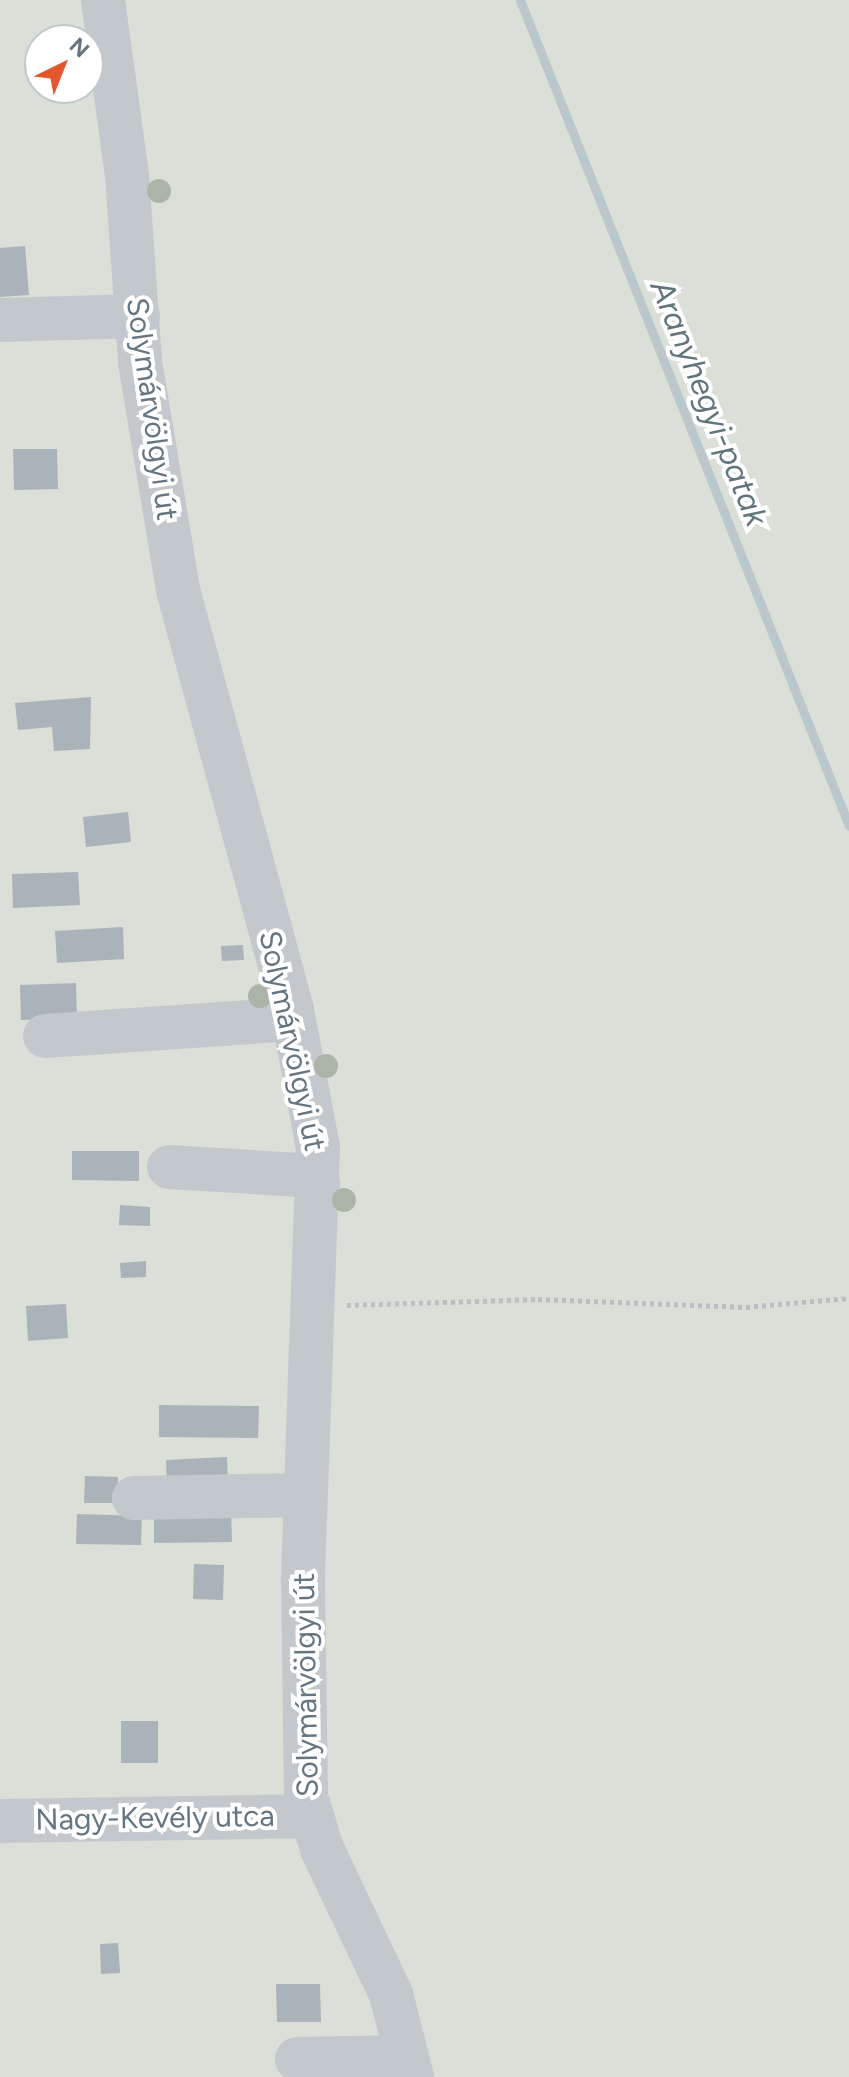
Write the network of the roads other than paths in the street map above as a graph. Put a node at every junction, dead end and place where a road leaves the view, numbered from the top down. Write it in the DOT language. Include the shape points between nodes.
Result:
graph roads {
  1 [pos="103,0"];
  2 [pos="138,316"];
  3 [pos="0,320"];
  4 [pos="293,1019"];
  5 [pos="45,1036"];
  6 [pos="169,1167"];
  7 [pos="318,1183"];
  8 [pos="305,1495"];
  9 [pos="134,1498"];
  10 [pos="310,1816"];
  11 [pos="0,1821"];
  12 [pos="297,2059"];
  13 [pos="410,2067"];
  1 -- 2 [label="street, Solymárvölgyi út"];
  2 -- 3 [label="street"];
  2 -- 4 [label="street, Solymárvölgyi út" via="178,590"];
  4 -- 5 [label="street"];
  4 -- 7 [label="street, Solymárvölgyi út"];
  6 -- 7 [label="street" via="300,1175"];
  7 -- 8 [label="street, Solymárvölgyi út"];
  8 -- 9 [label="street"];
  8 -- 10 [label="street, Solymárvölgyi út"];
  10 -- 11 [label="street, Nagy-Kevély utca"];
  10 -- 13 [label="street, Solymárvölgyi út" via="386,1983"];
  12 -- 13 [label="street"];
}
